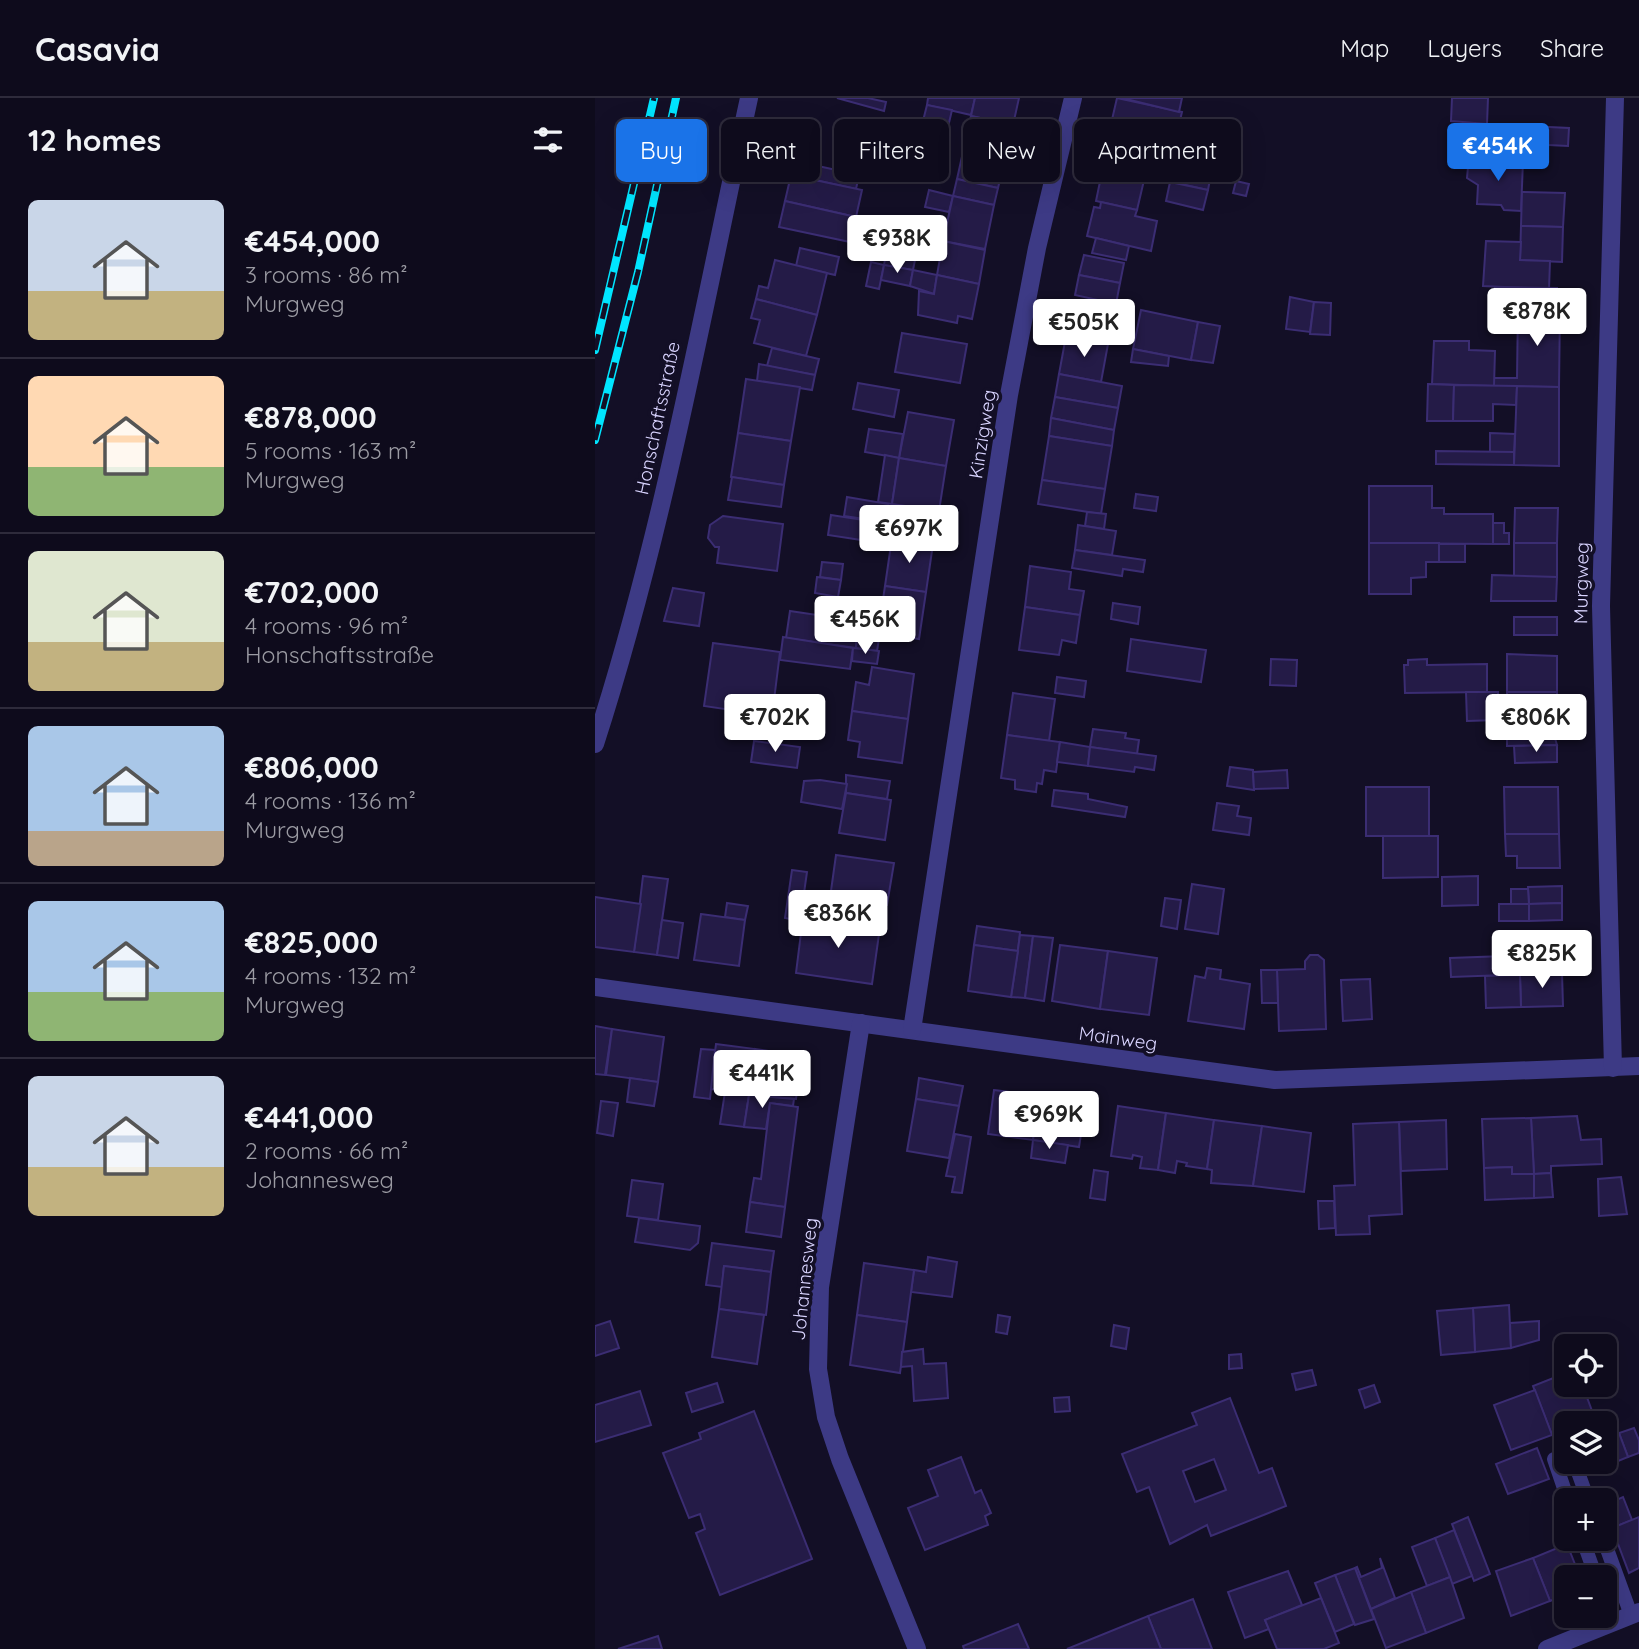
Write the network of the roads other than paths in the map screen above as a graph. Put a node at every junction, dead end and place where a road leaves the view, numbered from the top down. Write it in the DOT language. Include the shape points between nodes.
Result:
graph roads {
  1 [pos="749,98"];
  2 [pos="1073,98"];
  3 [pos="1615,98"];
  4 [pos="595,744"];
  5 [pos="595,987"];
  6 [pos="861,1023"];
  7 [pos="912,1030"];
  8 [pos="1639,1066"];
  9 [pos="1613,1068"];
  10 [pos="1609,1551"];
  11 [pos="1635,1613"];
  12 [pos="1617,1621"];
  13 [pos="1600,1628"];
  14 [pos="917,1649"];
  15 [pos="1547,1649"];
  1 -- 4 [label="street, Honschaftsstraße" via="658,514"];
  2 -- 7 [label="street, Kinzigweg" via="1009,394"];
  3 -- 9 [label="street, Murgweg" via="1601,606"];
  5 -- 6 [label="street, Mainweg"];
  6 -- 7 [label="street, Mainweg"];
  6 -- 14 [label="street, Johannesweg" via="820,1287 818,1369 826,1417 840,1459"];
  7 -- 9 [label="street, Mainweg" via="1275,1080"];
  8 -- 9 [label="street, Mainweg"];
  10 -- 11 [label="lane"];
  11 -- 12 [label="street"];
  13 -- 15 [label="street"];
}
